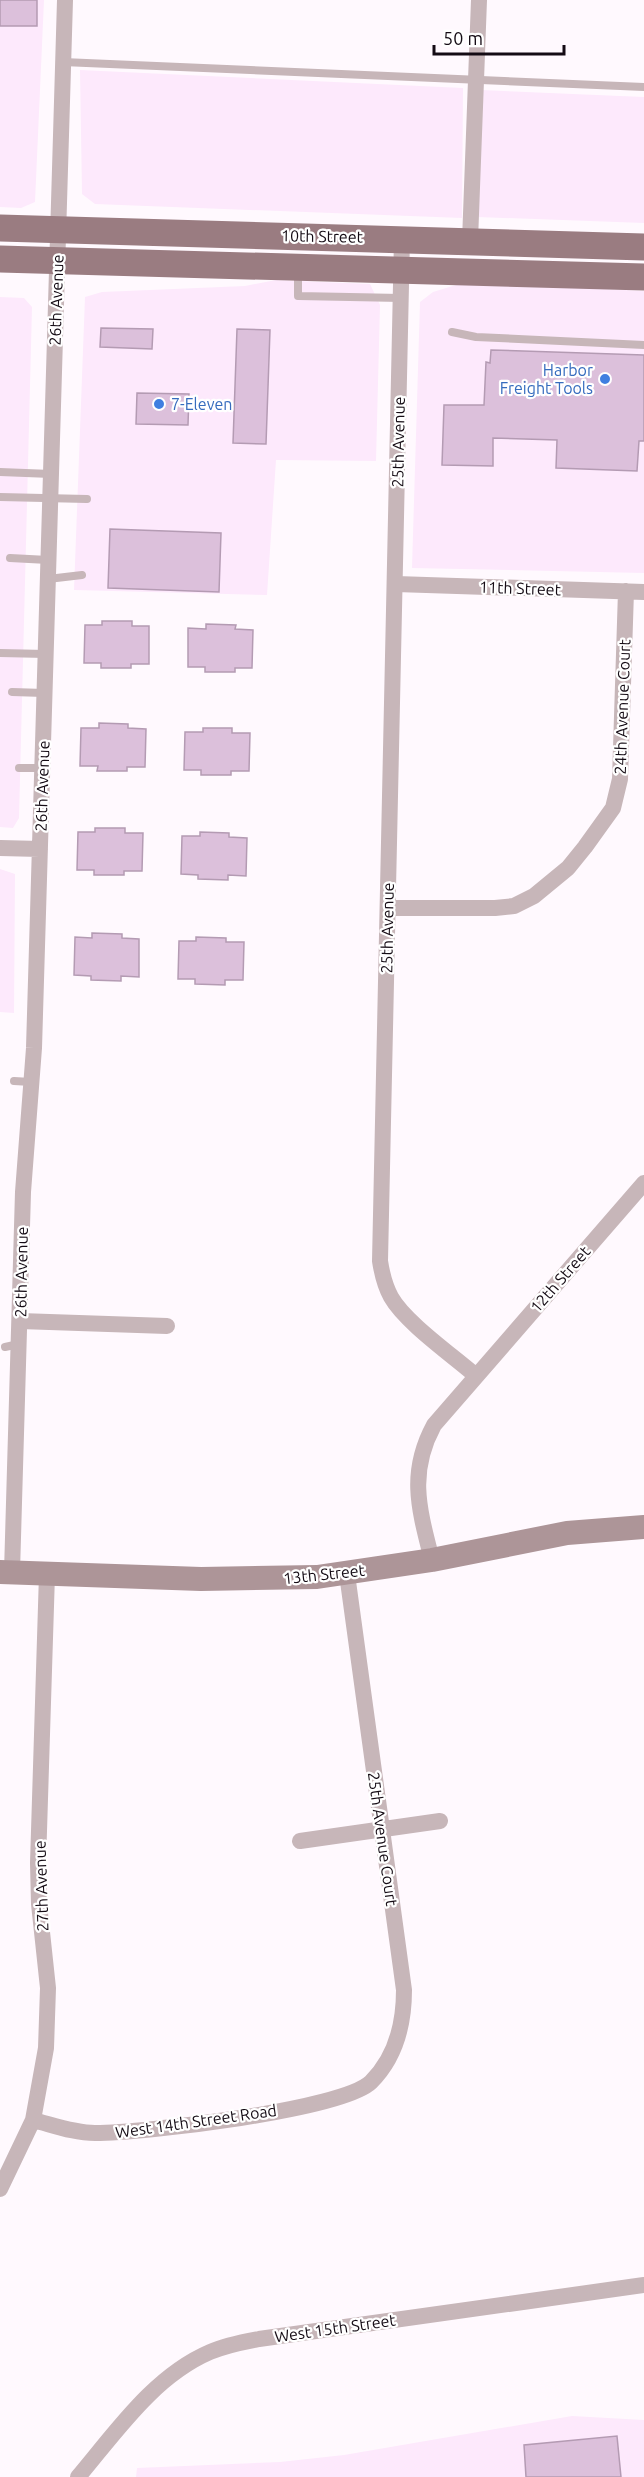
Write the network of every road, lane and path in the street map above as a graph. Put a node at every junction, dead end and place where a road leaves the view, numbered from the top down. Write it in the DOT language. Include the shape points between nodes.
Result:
graph roads {
  1 [pos="65,0"];
  2 [pos="479,0"];
  3 [pos="63,62"];
  4 [pos="474,80"];
  5 [pos="644,87"];
  6 [pos="0,228"];
  7 [pos="58,230"];
  8 [pos="402,238"];
  9 [pos="470,241"];
  10 [pos="644,247"];
  11 [pos="0,260"];
  12 [pos="57,261"];
  13 [pos="298,267"];
  14 [pos="401,269"];
  15 [pos="644,277"];
  16 [pos="401,298"];
  17 [pos="452,332"];
  18 [pos="644,345"];
  19 [pos="0,472"];
  20 [pos="51,474"];
  21 [pos="0,497"];
  22 [pos="50,498"];
  23 [pos="87,499"];
  24 [pos="10,558"];
  25 [pos="48,560"];
  26 [pos="82,575"];
  27 [pos="48,579"];
  28 [pos="396,584"];
  29 [pos="626,591"];
  30 [pos="644,592"];
  31 [pos="0,653"];
  32 [pos="46,654"];
  33 [pos="12,692"];
  34 [pos="44,693"];
  35 [pos="19,768"];
  36 [pos="42,768"];
  37 [pos="0,848"];
  38 [pos="40,849"];
  39 [pos="389,908"];
  40 [pos="644,1183"];
  41 [pos="20,1322"];
  42 [pos="167,1326"];
  43 [pos="475,1375"];
  44 [pos="644,1527"];
  45 [pos="432,1560"];
  46 [pos="6,1572"];
  47 [pos="47,1574"];
  48 [pos="347,1574"];
  49 [pos="440,1821"];
  50 [pos="382,1829"];
  51 [pos="300,1840"];
  52 [pos="359,2091"];
  53 [pos="33,2120"];
  54 [pos="0,2189"];
  55 [pos="644,2285"];
  56 [pos="78,2477"];
  1 -- 3 [label="street, 26th Avenue"];
  2 -- 4 [label="street"];
  3 -- 4 [label="lane"];
  3 -- 7 [label="street, 26th Avenue"];
  4 -- 5 [label="lane"];
  4 -- 9 [label="street"];
  6 -- 7 [label="main road, 10th Street"];
  7 -- 8 [label="main road, 10th Street"];
  7 -- 12 [label="street, 26th Avenue"];
  8 -- 9 [label="main road, 10th Street"];
  8 -- 14 [label="street, 25th Avenue"];
  9 -- 10 [label="main road, 10th Street"];
  11 -- 12 [label="main road, 10th Street"];
  12 -- 13 [label="main road, 10th Street"];
  12 -- 20 [label="street, 26th Avenue"];
  13 -- 14 [label="main road, 10th Street"];
  13 -- 16 [label="lane" via="298,296"];
  14 -- 15 [label="main road, 10th Street"];
  14 -- 16 [label="street, 25th Avenue"];
  16 -- 28 [label="street, 25th Avenue"];
  17 -- 18 [label="lane" via="476,338"];
  19 -- 20 [label="lane"];
  20 -- 22 [label="street, 26th Avenue"];
  21 -- 22 [label="lane"];
  22 -- 23 [label="lane"];
  22 -- 25 [label="street, 26th Avenue"];
  24 -- 25 [label="lane"];
  25 -- 27 [label="street, 26th Avenue"];
  26 -- 27 [label="lane"];
  27 -- 32 [label="street, 26th Avenue"];
  28 -- 29 [label="street, 11th Street"];
  28 -- 39 [label="street, 25th Avenue"];
  29 -- 30 [label="street, 11th Street"];
  29 -- 39 [label="street, 24th Avenue Court" via="620,779 613,808 585,847 548,887 514,906"];
  31 -- 32 [label="lane"];
  32 -- 34 [label="street, 26th Avenue"];
  33 -- 34 [label="lane"];
  34 -- 36 [label="street, 26th Avenue"];
  35 -- 36 [label="lane"];
  36 -- 38 [label="street, 26th Avenue"];
  37 -- 38 [label="street"];
  38 -- 41 [label="street, 26th Avenue" via="23,1082"];
  39 -- 43 [label="street, 25th Avenue" via="380,1261 392,1299"];
  40 -- 43 [label="street, 12th Street"];
  41 -- 42 [label="street"];
  41 -- 46 [label="street, 26th Avenue" via="12,1346"];
  43 -- 45 [label="street" via="434,1425 420,1458 416,1483"];
  44 -- 45 [label="street, 13th Street" via="567,1533"];
  45 -- 48 [label="street, 13th Street"];
  46 -- 47 [label="street, 13th Street"];
  47 -- 48 [label="street, 13th Street" via="269,1580"];
  47 -- 53 [label="street, 27th Avenue" via="38,1863 48,1988 46,2048"];
  48 -- 50 [label="street, 25th Avenue Court"];
  49 -- 50 [label="street"];
  50 -- 51 [label="street"];
  50 -- 52 [label="street, 25th Avenue Court" via="404,2010 401,2033 392,2052 371,2082"];
  52 -- 53 [label="street, West 14th Street Road" via="324,2103 138,2131 93,2133"];
  53 -- 54 [label="street, 27th Avenue"];
  55 -- 56 [label="street, West 15th Street" via="259,2339 220,2349 167,2378"];
}
